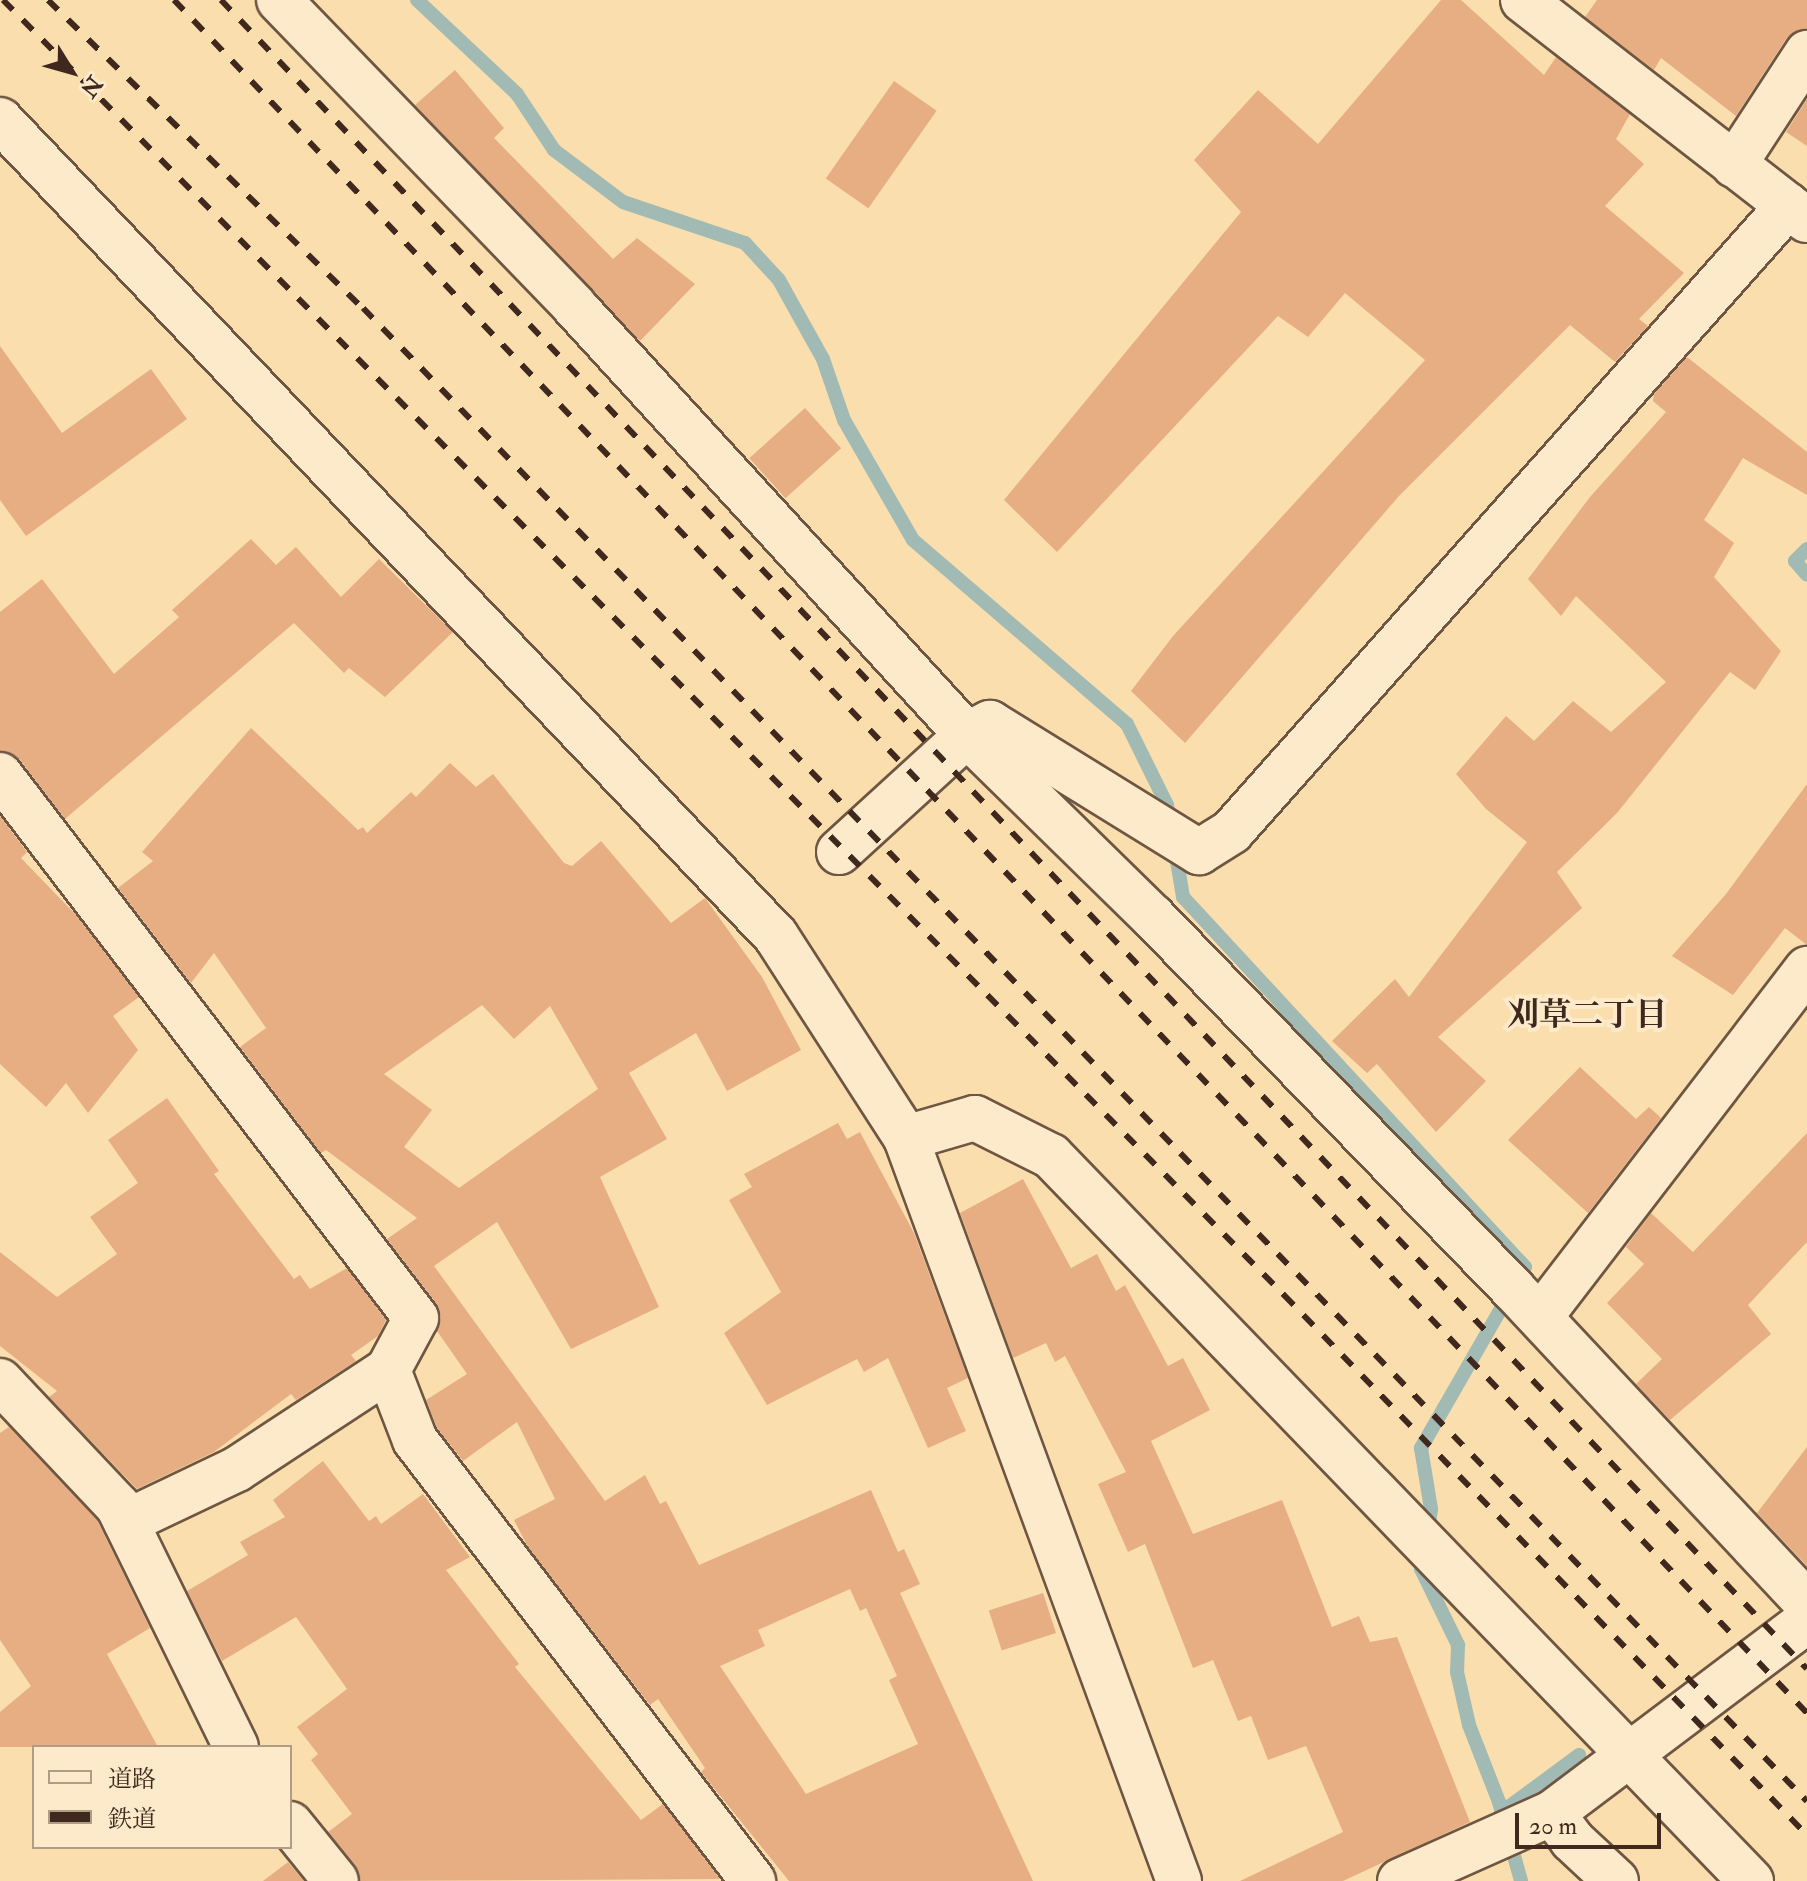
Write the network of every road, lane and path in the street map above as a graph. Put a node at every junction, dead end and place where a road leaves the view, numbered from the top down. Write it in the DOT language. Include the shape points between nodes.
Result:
graph roads {
  1 [pos="279,0"];
  2 [pos="1523,0"];
  3 [pos="1807,53"];
  4 [pos="0,120"];
  5 [pos="1734,165"];
  6 [pos="1798,213"];
  7 [pos="967,735"];
  8 [pos="0,775"];
  9 [pos="839,852"];
  10 [pos="1807,969"];
  11 [pos="906,1138"];
  12 [pos="1540,1317"];
  13 [pos="388,1370"];
  14 [pos="0,1381"];
  15 [pos="126,1522"];
  16 [pos="1807,1603"];
  17 [pos="1807,1621"];
  18 [pos="235,1745"];
  19 [pos="1631,1755"];
  20 [pos="1552,1813"];
  21 [pos="292,1826"];
  22 [pos="336,1881"];
  23 [pos="753,1881"];
  24 [pos="1179,1881"];
  25 [pos="1400,1881"];
  26 [pos="1616,1881"];
  27 [pos="1751,1881"];
  1 -- 7 [label="street" via="574,306"];
  2 -- 5 [label="street"];
  3 -- 5 [label="street"];
  4 -- 11 [label="street" via="776,936"];
  5 -- 6 [label="street"];
  6 -- 7 [label="street" via="1232,831 1199,852 990,723"];
  7 -- 9 [label="street"];
  7 -- 12 [label="street" via="1153,917"];
  8 -- 13 [label="street" via="416,1318"];
  10 -- 12 [label="street"];
  11 -- 19 [label="street" via="975,1118 1051,1156"];
  11 -- 24 [label="street"];
  12 -- 16 [label="street"];
  13 -- 15 [label="street" via="237,1469"];
  13 -- 23 [label="street" via="415,1440"];
  14 -- 15 [label="street" via="118,1506"];
  15 -- 18 [label="street"];
  17 -- 19 [label="street"];
  19 -- 20 [label="street"];
  19 -- 27 [label="street"];
  20 -- 25 [label="street"];
  20 -- 26 [label="street"];
  21 -- 22 [label="street"];
}
